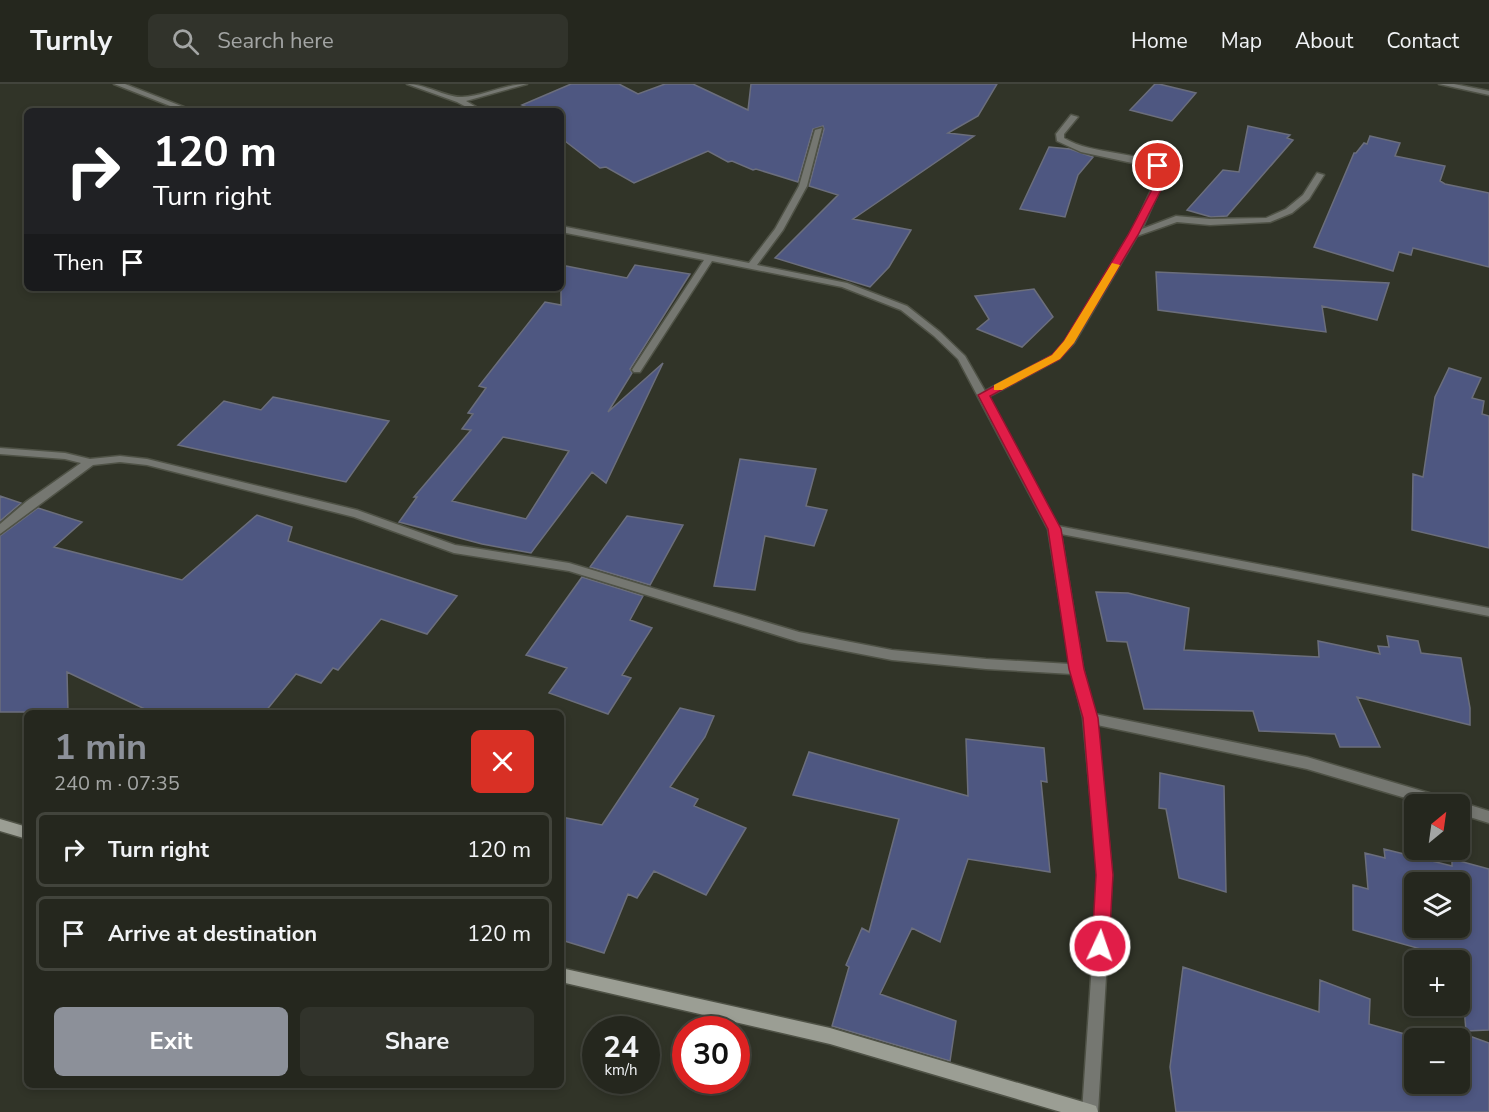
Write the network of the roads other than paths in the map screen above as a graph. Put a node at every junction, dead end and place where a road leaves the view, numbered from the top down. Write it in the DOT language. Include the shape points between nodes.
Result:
graph roads {
  1 [pos="118,84"];
  2 [pos="411,84"];
  3 [pos="523,84"];
  4 [pos="1443,84"];
  5 [pos="1489,93"];
  6 [pos="460,100"];
  7 [pos="182,108"];
  8 [pos="474,108"];
  9 [pos="1074,117"];
  10 [pos="819,130"];
  11 [pos="1320,175"];
  12 [pos="564,230"];
  13 [pos="1133,235"];
  14 [pos="710,257"];
  15 [pos="752,265"];
  16 [pos="637,370"];
  17 [pos="984,395"];
  18 [pos="0,451"];
  19 [pos="90,462"];
  20 [pos="1054,529"];
  21 [pos="0,530"];
  22 [pos="1489,612"];
  23 [pos="1077,669"];
  24 [pos="1090,718"];
  25 [pos="1412,794"];
  26 [pos="1470,811"];
  27 [pos="1489,817"];
  28 [pos="0,825"];
  29 [pos="24,832"];
  30 [pos="564,976"];
  31 [pos="1090,1112"];
  1 -- 7 [label="street"];
  2 -- 6 [label="street"];
  3 -- 6 [label="street"];
  4 -- 5 [label="street"];
  6 -- 8 [label="street"];
  9 -- 13 [label="street" via="1060,134 1067,145 1153,164 1161,170 1162,180"];
  10 -- 15 [label="street" via="803,186 779,230"];
  11 -- 13 [label="street" via="1306,197 1289,211 1267,220 1176,219"];
  12 -- 14 [label="street"];
  13 -- 17 [label="street" via="1056,357"];
  14 -- 15 [label="street"];
  14 -- 16 [label="street"];
  15 -- 17 [label="street" via="844,285 903,308 962,358"];
  17 -- 20 [label="street"];
  18 -- 19 [label="street"];
  19 -- 21 [label="street"];
  19 -- 23 [label="street" via="147,462 235,483 357,514 454,549 569,567 800,638 891,655"];
  20 -- 22 [label="street"];
  20 -- 23 [label="street"];
  23 -- 24 [label="street"];
  24 -- 25 [label="street" via="1307,763"];
  24 -- 31 [label="street" via="1105,875"];
  26 -- 27 [label="street"];
  28 -- 29 [label="main road"];
  30 -- 31 [label="main road" via="830,1036"];
}
